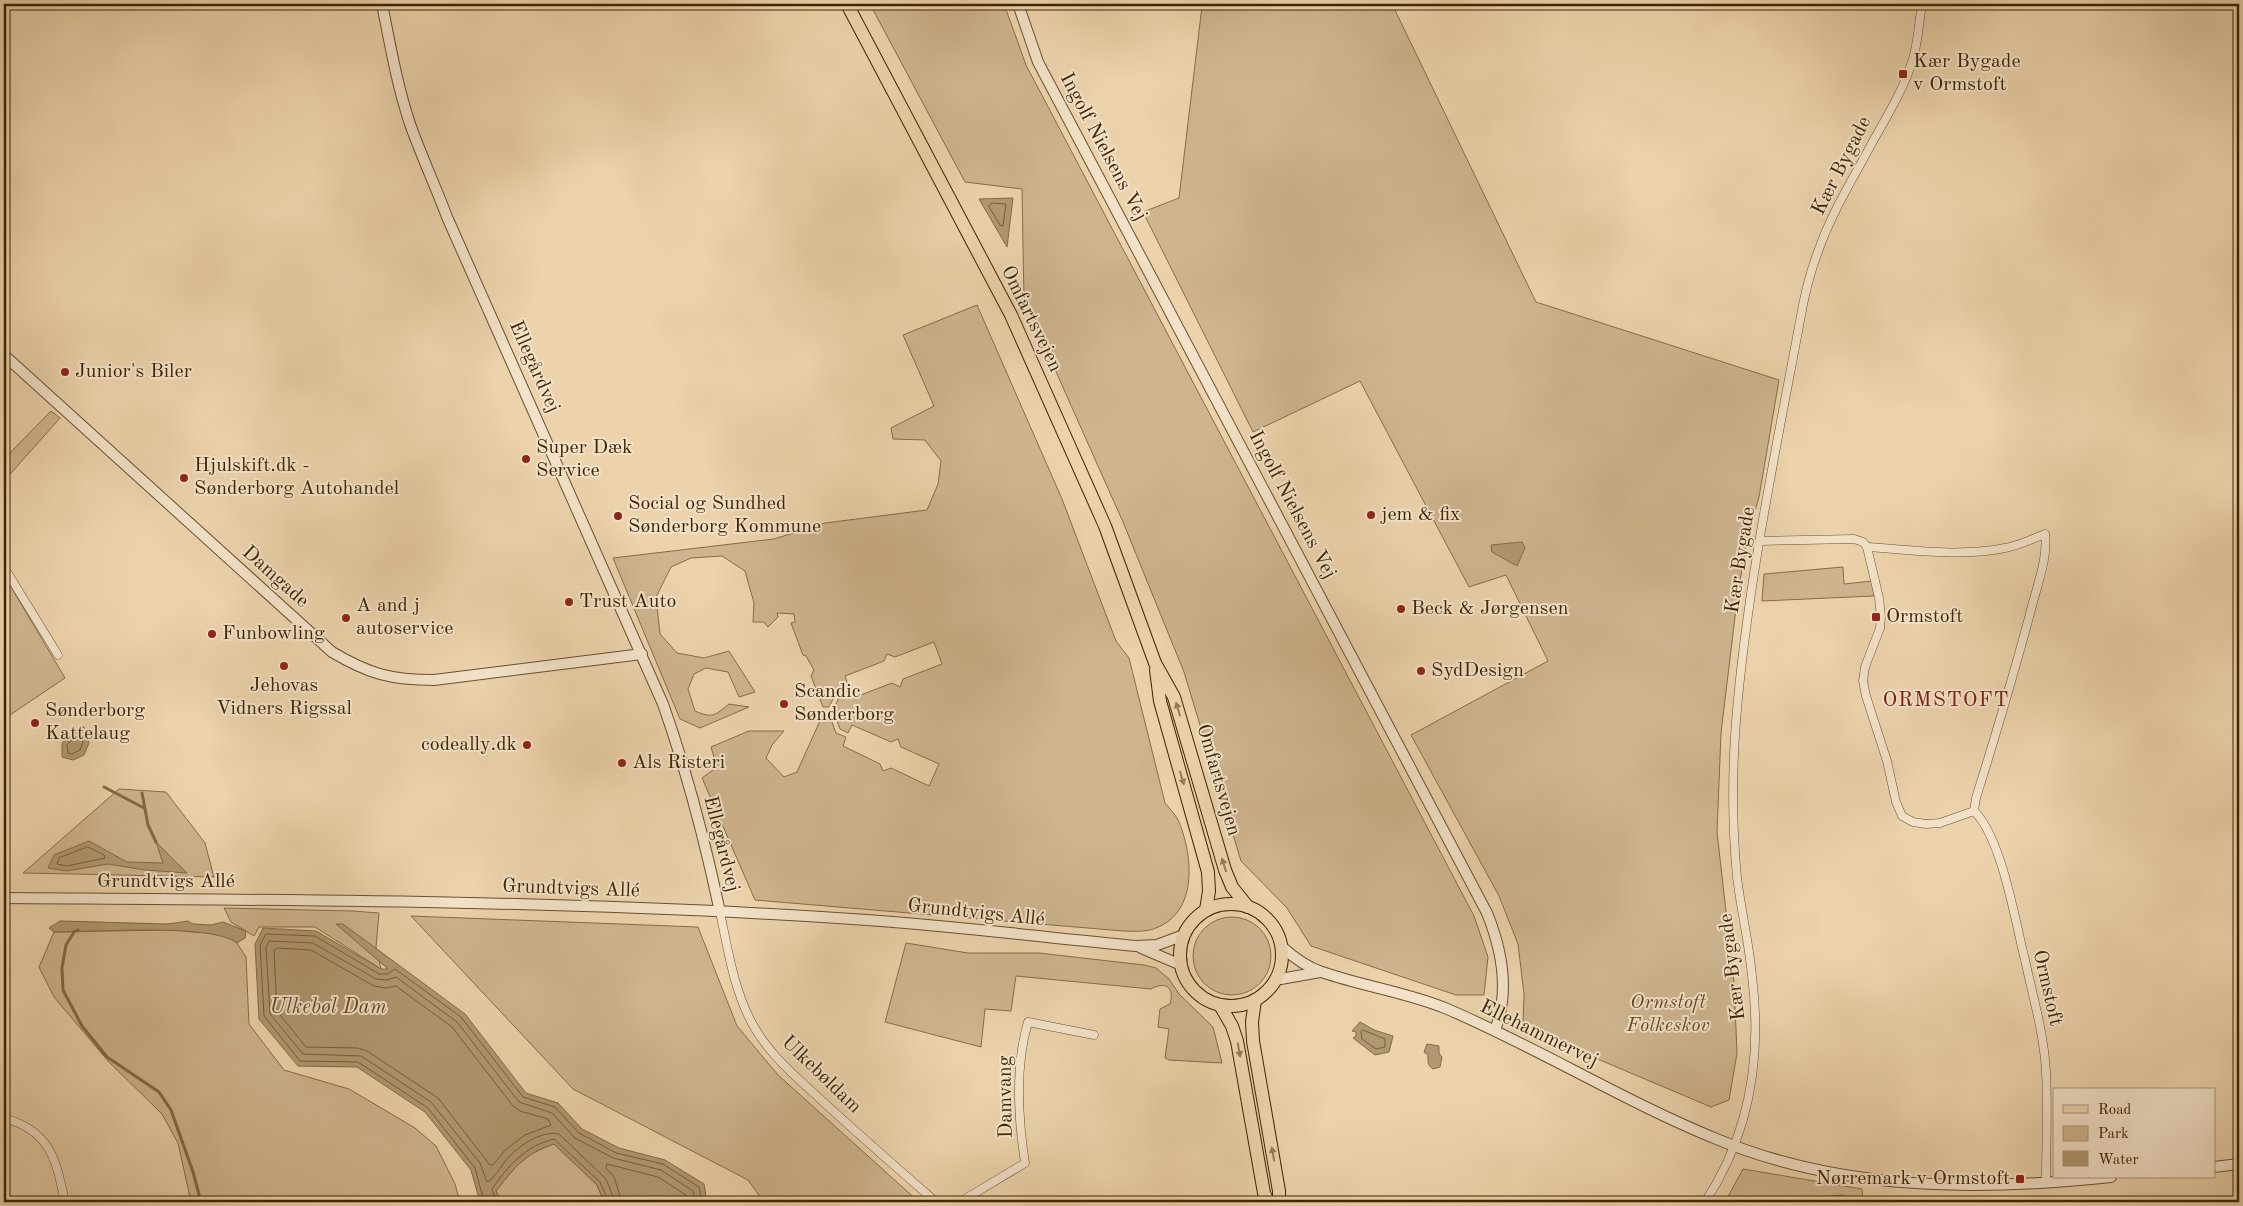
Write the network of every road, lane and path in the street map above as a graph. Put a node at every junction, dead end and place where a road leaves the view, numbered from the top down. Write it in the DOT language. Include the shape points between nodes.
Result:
graph roads {
  1 [pos="382,4"];
  2 [pos="847,4"];
  3 [pos="1018,4"];
  4 [pos="1922,4"];
  5 [pos="4,355"];
  6 [pos="1760,541"];
  7 [pos="1867,547"];
  8 [pos="4,566"];
  9 [pos="642,654"];
  10 [pos="58,655"];
  11 [pos="1155,662"];
  12 [pos="1974,811"];
  13 [pos="4,898"];
  14 [pos="1248,907"];
  15 [pos="1206,910"];
  16 [pos="720,912"];
  17 [pos="1184,935"];
  18 [pos="1136,946"];
  19 [pos="1281,946"];
  20 [pos="1181,965"];
  21 [pos="1321,972"];
  22 [pos="1275,980"];
  23 [pos="1255,1000"];
  24 [pos="1220,1005"];
  25 [pos="1495,1030"];
  26 [pos="1094,1035"];
  27 [pos="4,1118"];
  28 [pos="1735,1146"];
  29 [pos="2239,1164"];
  30 [pos="2216,1167"];
  31 [pos="2098,1178"];
  32 [pos="2046,1182"];
  33 [pos="65,1202"];
  34 [pos="936,1202"];
  35 [pos="960,1202"];
  36 [pos="1268,1202"];
  37 [pos="1279,1202"];
  38 [pos="1705,1202"];
  1 -- 9 [label="street, Ellegårdvej" via="410,123 447,217"];
  2 -- 11 [label="main road, Omfartsvejen" via="1011,315 1105,526"];
  3 -- 25 [label="street, Ingolf Nielsens Vej" via="1038,62 1487,913 1498,938 1503,966 1502,1002"];
  4 -- 6 [label="street, Kær Bygade" via="1914,57 1819,248 1805,294"];
  5 -- 9 [label="street, Damgade" via="332,652 356,666 403,680 434,680"];
  6 -- 7 [label="street" via="1854,539"];
  6 -- 28 [label="street, Kær Bygade" via="1744,646 1733,788 1737,876 1753,976 1756,1026 1754,1069"];
  7 -- 12 [label="street" via="1881,616 1880,628 1865,667 1864,681 1896,802 1902,816 1926,824 1940,823"];
  7 -- 12 [label="street" via="1928,552 1985,551 2007,548 2045,534 2041,570"];
  8 -- 10 [label="street"];
  9 -- 16 [label="street, Ellegårdvej" via="679,749"];
  14 -- 11 [label="main road, Omfartsvejen, one-way" via="1232,887 1225,870 1174,698"];
  11 -- 15 [label="main road, Omfartsvejen, one-way" via="1160,700 1208,872"];
  12 -- 32 [label="street, Ormstoft" via="1988,829 2007,884 2042,1037 2046,1072"];
  13 -- 16 [label="street, Grundtvigs Allé" via="403,900"];
  14 -- 15 [label="main road" via="1231,904"];
  14 -- 19 [label="main road" via="1262,914 1272,925"];
  15 -- 17 [label="main road" via="1191,923"];
  16 -- 18 [label="street, Grundtvigs Allé" via="854,919"];
  16 -- 34 [label="street, Ulkebøldam" via="739,991 753,1025 768,1047 782,1064"];
  17 -- 18 [label="street, Grundtvigs Allé" via="1157,945"];
  17 -- 20 [label="main road" via="1180,948"];
  18 -- 20 [label="street, Grundtvigs Allé"];
  19 -- 21 [label="street, Ellehammervej"];
  19 -- 22 [label="main road" via="1282,960"];
  20 -- 24 [label="main road" via="1192,988 1204,999"];
  21 -- 22 [label="street, Ellehammervej"];
  21 -- 25 [label="street, Ellehammervej" via="1378,986"];
  22 -- 23 [label="main road"];
  23 -- 24 [label="main road" via="1238,1006"];
  37 -- 23 [label="main road, one-way" via="1253,1041"];
  24 -- 36 [label="main road, one-way" via="1237,1042"];
  25 -- 28 [label="street, Ellehammervej" via="1640,1105"];
  26 -- 35 [label="street, Damvang" via="1028,1022 1021,1045 1019,1127 1025,1163"];
  27 -- 33 [label="street" via="23,1125 40,1137 56,1161"];
  28 -- 32 [label="street, Ellehammervej" via="1838,1175 1893,1182 1970,1185"];
  28 -- 38 [label="street, Kær Bygade" via="1722,1176"];
  29 -- 30 [label="street"];
  31 -- 32 [label="street, Ellehammervej"];
}
